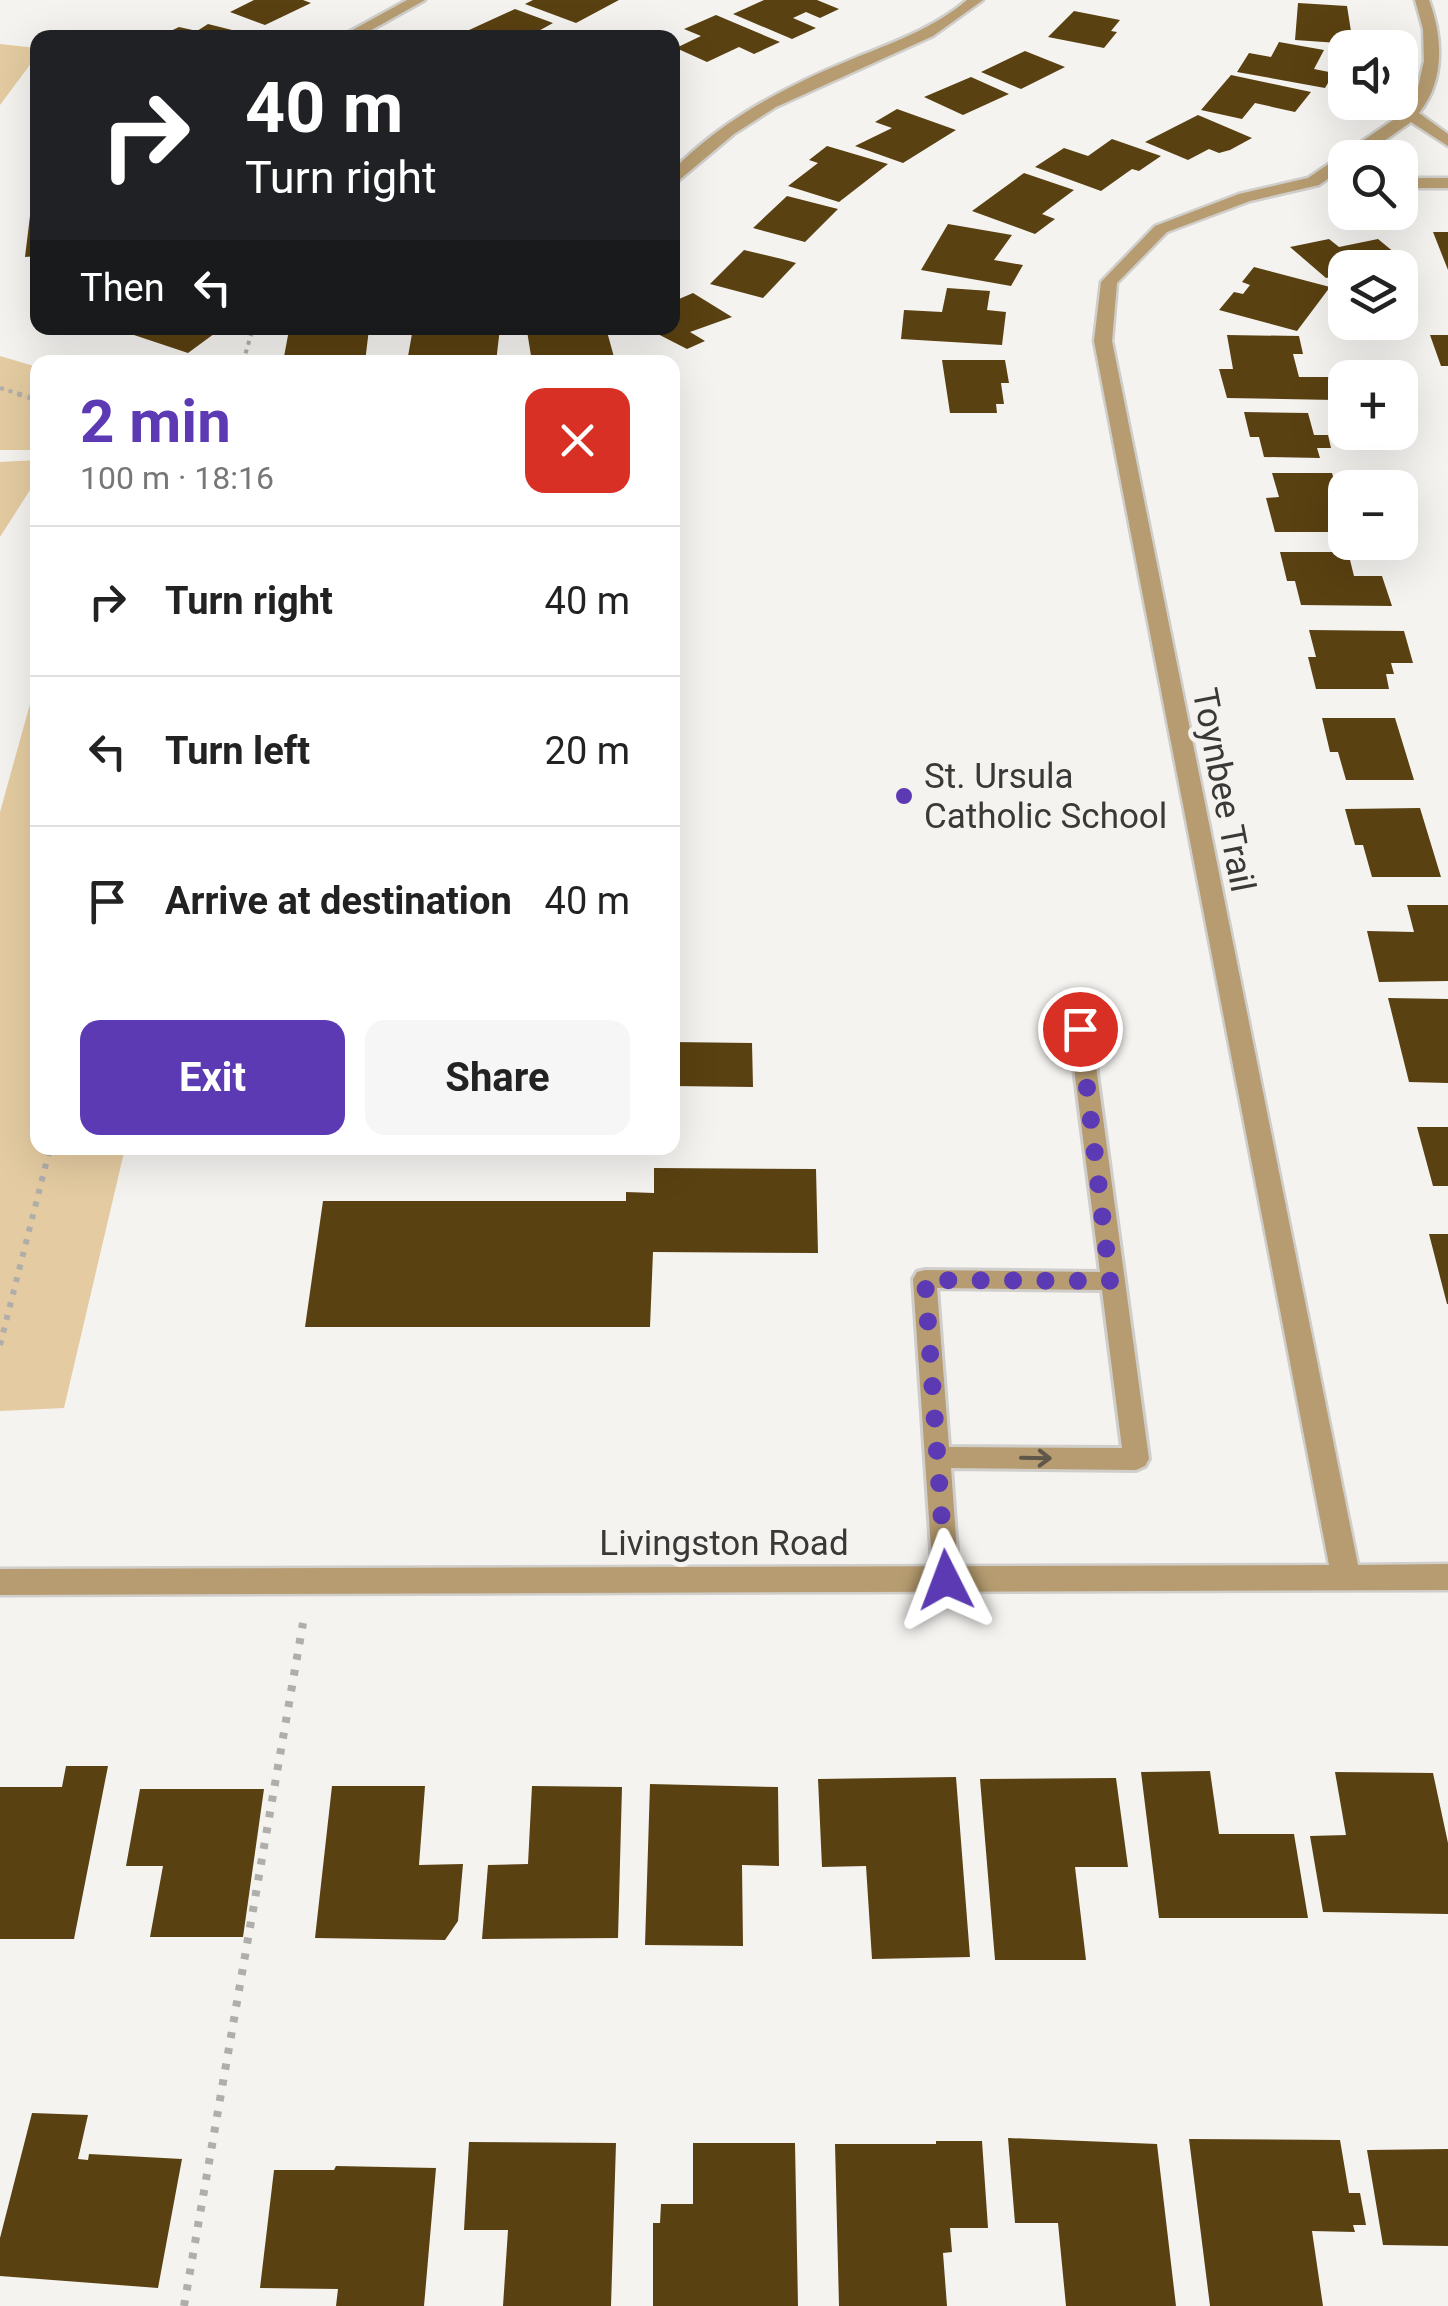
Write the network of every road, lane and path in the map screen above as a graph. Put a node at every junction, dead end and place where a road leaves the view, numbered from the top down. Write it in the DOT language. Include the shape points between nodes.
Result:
graph roads {
  1 [pos="418,0"];
  2 [pos="976,0"];
  3 [pos="1422,0"];
  4 [pos="360,30"];
  5 [pos="1418,96"];
  6 [pos="1404,120"];
  7 [pos="1418,120"];
  8 [pos="1375,140"];
  9 [pos="1448,140"];
  10 [pos="1328,172"];
  11 [pos="680,173"];
  12 [pos="1313,182"];
  13 [pos="1328,182"];
  14 [pos="1418,182"];
  15 [pos="1448,183"];
  16 [pos="0,388"];
  17 [pos="30,397"];
  18 [pos="1080,1029"];
  19 [pos="48,1155"];
  20 [pos="1110,1281"];
  21 [pos="0,1346"];
  22 [pos="938,1457"];
  23 [pos="1346,1576"];
  24 [pos="1448,1577"];
  25 [pos="946,1580"];
  26 [pos="0,1582"];
  27 [pos="310,1582"];
  28 [pos="184,2306"];
  1 -- 4 [label="street"];
  2 -- 11 [label="street" via="948,22 762,109"];
  3 -- 5 [label="street" via="1434,35"];
  6 -- 8 [label="street, Toynbee Trail"];
  7 -- 9 [label="street"];
  10 -- 12 [label="street, Toynbee Trail"];
  12 -- 13 [label="street"];
  12 -- 23 [label="street, Toynbee Trail" via="1245,197 1161,229 1109,282 1103,341"];
  14 -- 15 [label="street"];
  16 -- 17 [label="path"];
  18 -- 20 [label="lane"];
  19 -- 21 [label="path"];
  20 -- 22 [label="lane" via="925,1280"];
  22 -- 20 [label="lane, one-way" via="1136,1459"];
  22 -- 25 [label="lane"];
  23 -- 24 [label="street, Livingston Road"];
  23 -- 25 [label="street, Livingston Road"];
  25 -- 27 [label="street, Livingston Road"];
  26 -- 27 [label="street, Livingston Road"];
  27 -- 28 [label="path"];
}
